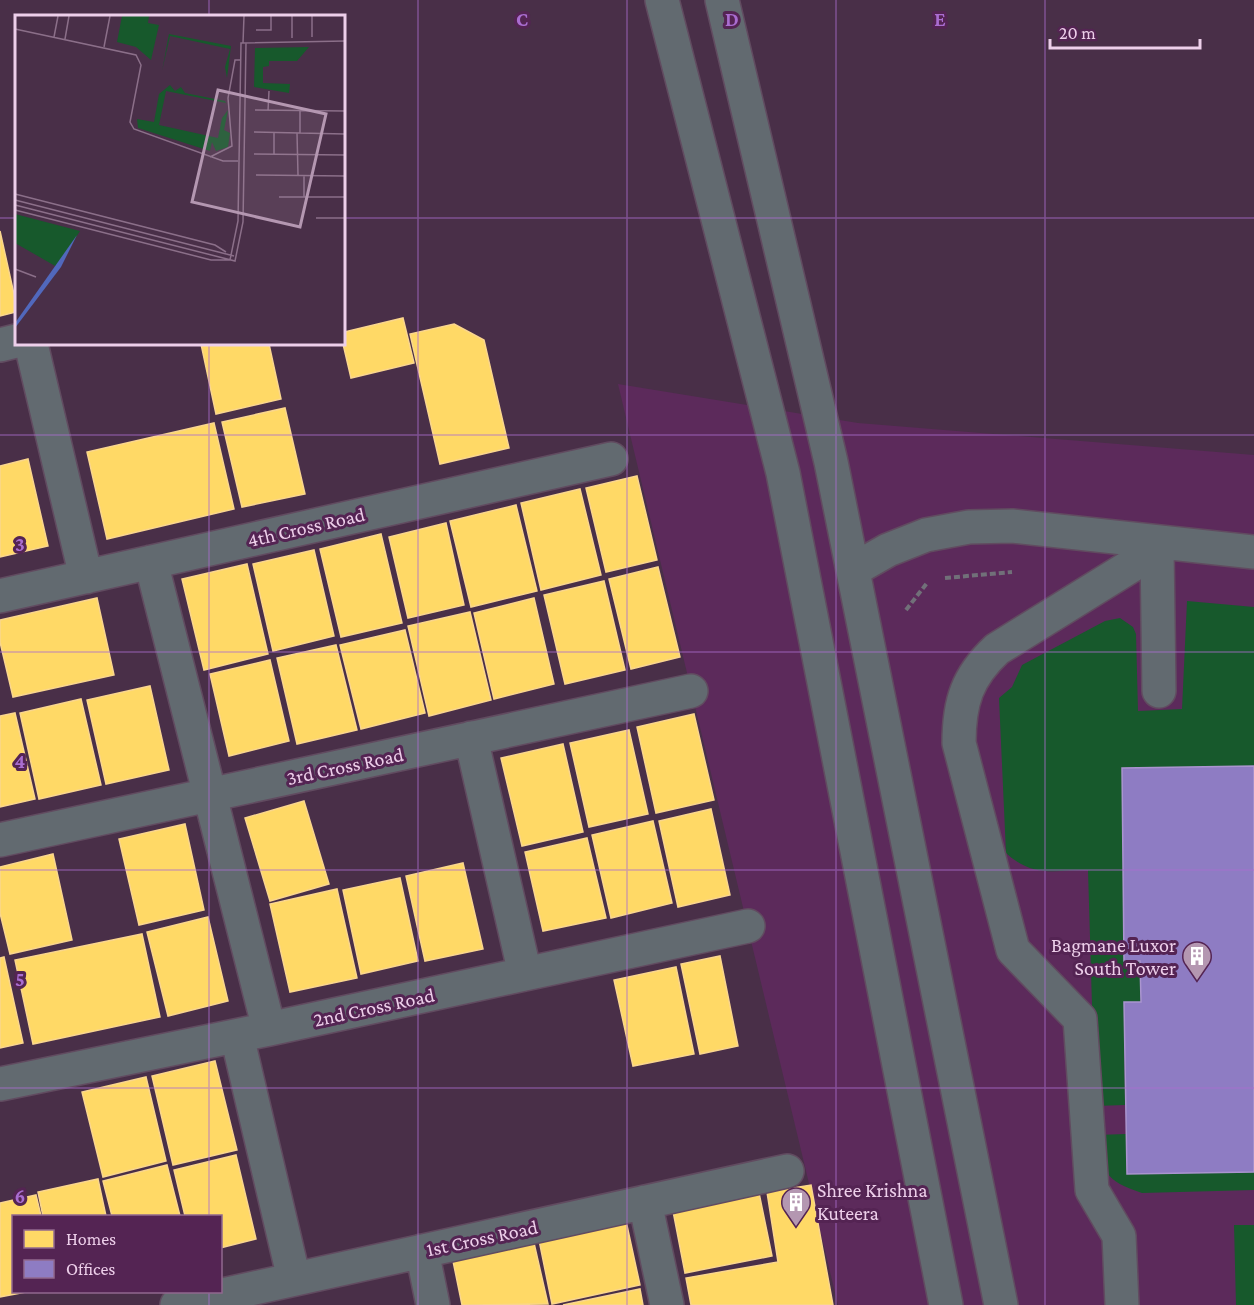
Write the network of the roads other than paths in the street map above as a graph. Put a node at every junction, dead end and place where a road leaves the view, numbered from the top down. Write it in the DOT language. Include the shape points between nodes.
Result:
graph roads {
  1 [pos="662,0"];
  2 [pos="722,0"];
  3 [pos="15,341"];
  4 [pos="0,345"];
  5 [pos="31,345"];
  6 [pos="611,459"];
  7 [pos="1162,546"];
  8 [pos="1254,552"];
  9 [pos="151,562"];
  10 [pos="853,570"];
  11 [pos="86,577"];
  12 [pos="0,596"];
  13 [pos="691,691"];
  14 [pos="1159,691"];
  15 [pos="471,738"];
  16 [pos="210,795"];
  17 [pos="0,840"];
  18 [pos="747,926"];
  19 [pos="525,974"];
  20 [pos="269,1029"];
  21 [pos="237,1036"];
  22 [pos="0,1084"];
  23 [pos="787,1171"];
  24 [pos="645,1202"];
  25 [pos="422,1251"];
  26 [pos="294,1279"];
  27 [pos="177,1305"];
  28 [pos="433,1305"];
  29 [pos="667,1305"];
  30 [pos="946,1305"];
  31 [pos="1001,1305"];
  32 [pos="1122,1305"];
  1 -- 30 [label="street" via="783,473"];
  2 -- 10 [label="street"];
  3 -- 4 [label="street"];
  5 -- 11 [label="street"];
  6 -- 9 [label="street, 4th Cross Road"];
  7 -- 8 [label="street"];
  7 -- 10 [label="street" via="1012,526 969,527 926,536 888,550"];
  7 -- 14 [label="street"];
  7 -- 32 [label="street" via="997,649 971,679 959,720 959,743 1013,950 1080,1019 1092,1190 1119,1236"];
  9 -- 11 [label="street, 4th Cross Road"];
  9 -- 16 [label="street"];
  10 -- 31 [label="street"];
  11 -- 12 [label="street, 4th Cross Road"];
  13 -- 15 [label="street, 3rd Cross Road"];
  15 -- 16 [label="street, 3rd Cross Road"];
  15 -- 19 [label="street"];
  16 -- 17 [label="street, 3rd Cross Road"];
  16 -- 20 [label="street"];
  18 -- 19 [label="street, 2nd Cross Road"];
  19 -- 20 [label="street, 2nd Cross Road"];
  20 -- 21 [label="street, 2nd Cross Road"];
  21 -- 22 [label="street, 2nd Cross Road"];
  21 -- 26 [label="street"];
  23 -- 24 [label="street, 1st Cross Road"];
  24 -- 25 [label="street, 1st Cross Road"];
  24 -- 29 [label="street"];
  25 -- 26 [label="street, 1st Cross Road"];
  25 -- 28 [label="street"];
  26 -- 27 [label="street, 1st Cross Road"];
}
